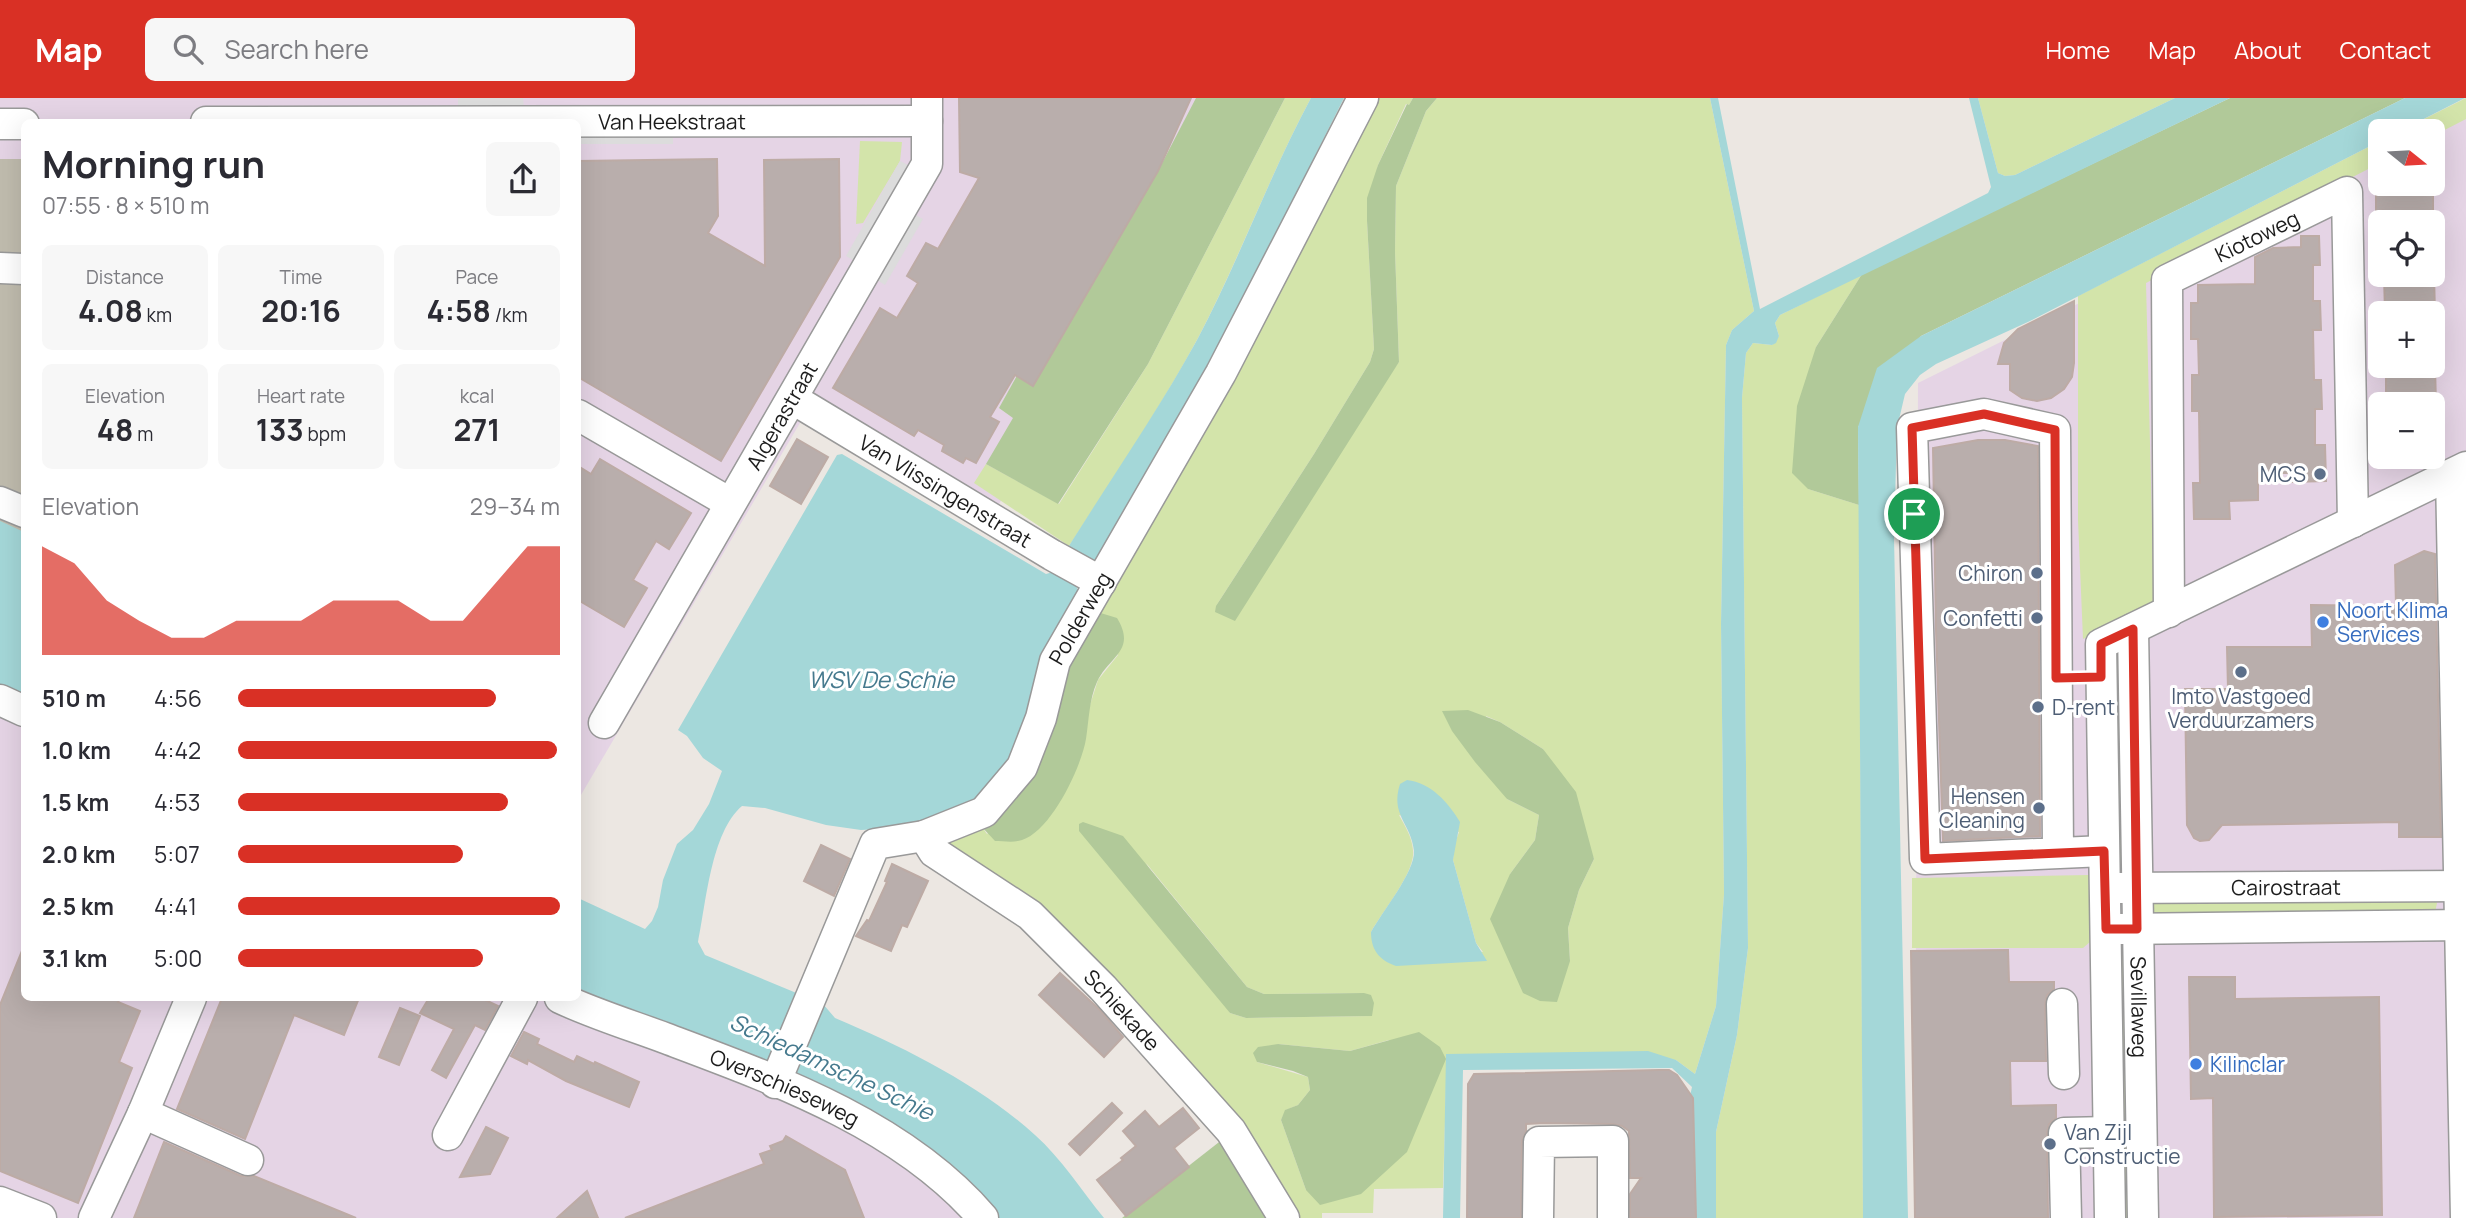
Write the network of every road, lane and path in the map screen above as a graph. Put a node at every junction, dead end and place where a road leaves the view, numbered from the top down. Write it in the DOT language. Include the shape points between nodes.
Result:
graph roads {
  1 [pos="1363,98"];
  2 [pos="927,109"];
  3 [pos="427,110"];
  4 [pos="330,114"];
  5 [pos="252,119"];
  6 [pos="0,124"];
  7 [pos="21,124"];
  8 [pos="0,268"];
  9 [pos="21,269"];
  10 [pos="793,399"];
  11 [pos="581,417"];
  12 [pos="2458,471"];
  13 [pos="0,502"];
  14 [pos="730,503"];
  15 [pos="21,511"];
  16 [pos="2353,522"];
  17 [pos="1096,579"];
  18 [pos="2459,579"];
  19 [pos="2169,612"];
  20 [pos="2133,629"];
  21 [pos="2101,677"];
  22 [pos="2056,678"];
  23 [pos="0,700"];
  24 [pos="21,710"];
  25 [pos="2461,718"];
  26 [pos="604,723"];
  27 [pos="924,836"];
  28 [pos="2104,851"];
  29 [pos="2058,853"];
  30 [pos="2462,886"];
  31 [pos="2104,888"];
  32 [pos="2137,888"];
  33 [pos="2463,925"];
  34 [pos="2106,929"];
  35 [pos="2137,929"];
  36 [pos="190,1001"];
  37 [pos="520,1001"];
  38 [pos="568,1001"];
  39 [pos="2062,1004"];
  40 [pos="2108,1074"];
  41 [pos="777,1078"];
  42 [pos="143,1113"];
  43 [pos="2109,1132"];
  44 [pos="448,1135"];
  45 [pos="248,1160"];
  46 [pos="0,1202"];
  47 [pos="40,1218"];
  48 [pos="94,1218"];
  49 [pos="984,1218"];
  50 [pos="1284,1218"];
  51 [pos="1538,1218"];
  52 [pos="1613,1218"];
  53 [pos="2066,1218"];
  54 [pos="2110,1218"];
  55 [pos="2144,1218"];
  56 [pos="2466,1218"];
  1 -- 17 [label="street, Polderweg" via="1221,373"];
  2 -- 3 [label="street, Van Heekstraat"];
  2 -- 10 [label="street, Algerastraat" via="927,164"];
  3 -- 4 [label="street, Van Heekstraat"];
  4 -- 5 [label="street, Van Heekstraat"];
  6 -- 7 [label="street"];
  8 -- 9 [label="street"];
  10 -- 14 [label="street, Algerastraat"];
  10 -- 17 [label="street, Van Vlissingenstraat"];
  11 -- 14 [label="street"];
  12 -- 16 [label="street"];
  12 -- 18 [label="street"];
  13 -- 15 [label="street"];
  14 -- 26 [label="street, Algerastraat"];
  16 -- 19 [label="street"];
  16 -- 19 [label="street, Kiotoweg" via="2347,192 2167,281"];
  17 -- 27 [label="street, Polderweg" via="1055,661 1041,718 1022,767 984,812"];
  18 -- 25 [label="street"];
  19 -- 20 [label="street"];
  20 -- 21 [label="street, Sevillaweg" via="2101,644"];
  20 -- 32 [label="street, Sevillaweg"];
  21 -- 22 [label="street"];
  21 -- 28 [label="street, Sevillaweg"];
  22 -- 29 [label="street"];
  22 -- 29 [label="street" via="2055,430 1984,414 1912,428 1925,859"];
  23 -- 24 [label="street"];
  25 -- 30 [label="street"];
  27 -- 41 [label="street, Polderweg" via="875,844"];
  27 -- 50 [label="street, Schiekade" via="934,852 1030,915 1103,988 1231,1131"];
  28 -- 29 [label="street"];
  28 -- 31 [label="street, Sevillaweg"];
  30 -- 32 [label="street, Cairostraat"];
  30 -- 33 [label="street"];
  31 -- 32 [label="street, Cairostraat"];
  31 -- 34 [label="street, Sevillaweg"];
  32 -- 35 [label="street, Sevillaweg"];
  33 -- 35 [label="street, Cairostraat"];
  33 -- 56 [label="street"];
  34 -- 35 [label="street, Cairostraat"];
  34 -- 40 [label="street, Sevillaweg"];
  35 -- 55 [label="street, Sevillaweg"];
  36 -- 42 [label="street"];
  37 -- 44 [label="street"];
  38 -- 41 [label="street, Overschieseweg"];
  39 -- 40 [label="street" via="2054,1074"];
  40 -- 43 [label="street, Sevillaweg"];
  41 -- 49 [label="street, Overschieseweg" via="888,1139 939,1173"];
  42 -- 45 [label="street"];
  42 -- 48 [label="street"];
  43 -- 53 [label="street" via="2064,1133"];
  43 -- 54 [label="street, Sevillaweg"];
  46 -- 47 [label="street"];
  51 -- 52 [label="street" via="1539,1142 1613,1141"];
}
